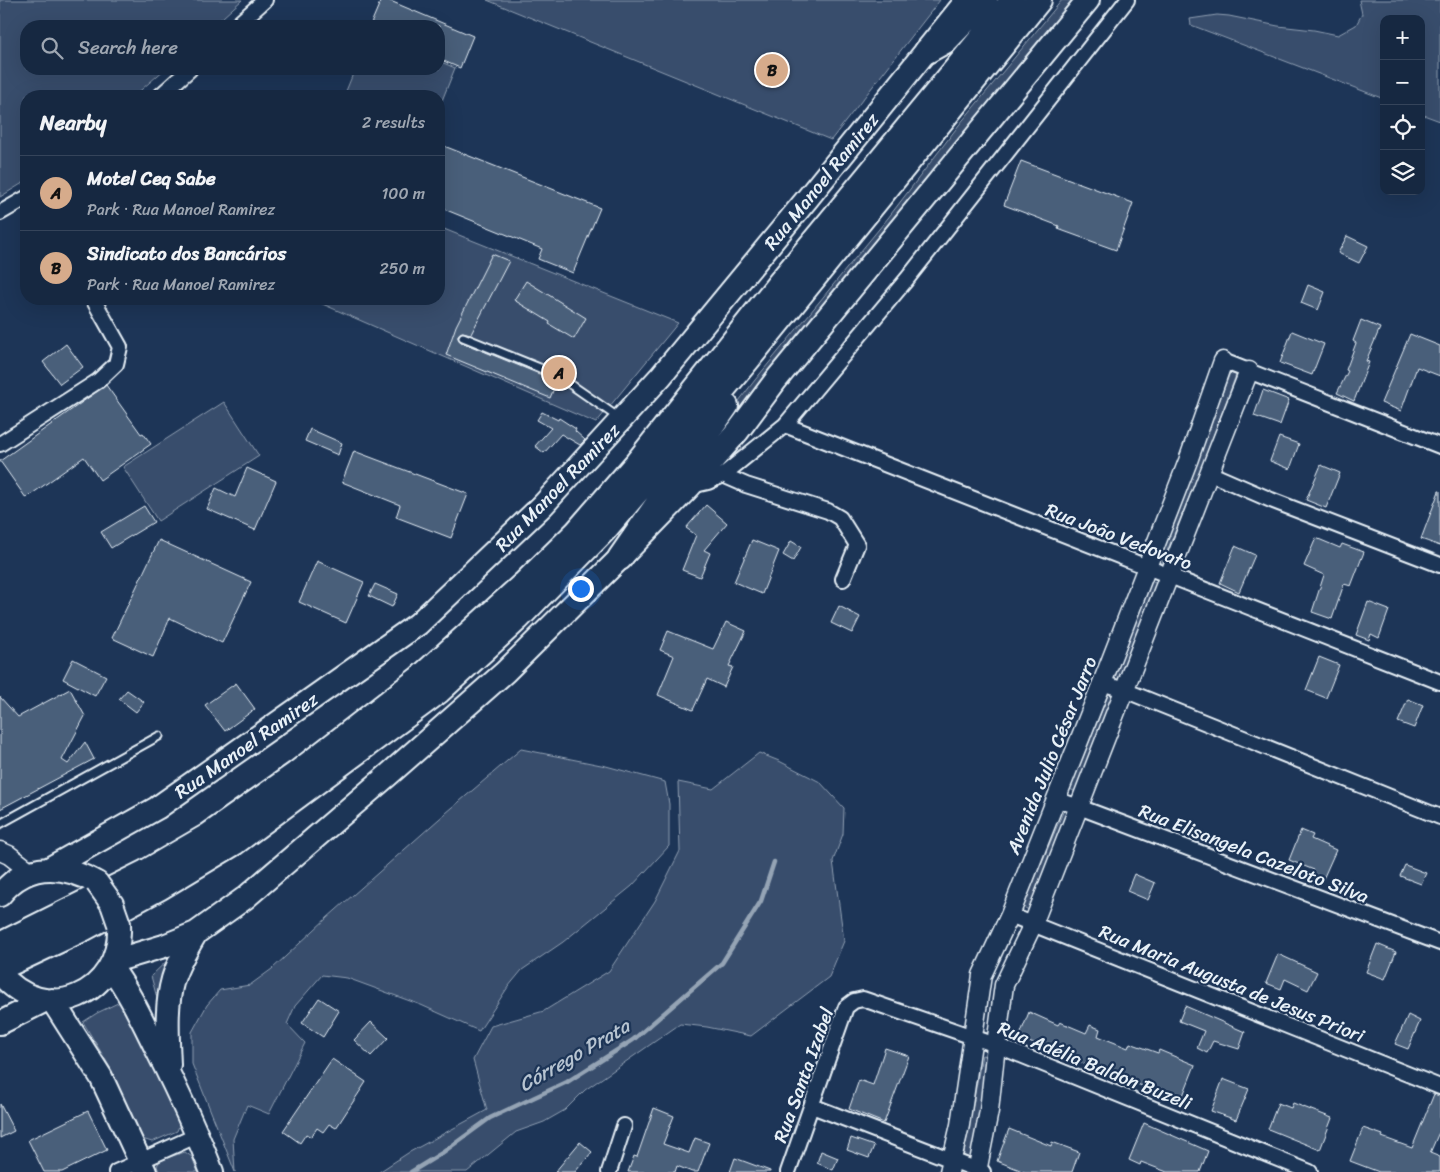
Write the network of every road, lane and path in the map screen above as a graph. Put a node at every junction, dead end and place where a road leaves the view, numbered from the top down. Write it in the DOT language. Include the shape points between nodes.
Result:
graph roads {
  1 [pos="265,0"];
  2 [pos="966,0"];
  3 [pos="985,0"];
  4 [pos="1013,0"];
  5 [pos="1039,0"];
  6 [pos="1088,0"];
  7 [pos="1127,0"];
  8 [pos="243,20"];
  9 [pos="927,51"];
  10 [pos="183,75"];
  11 [pos="167,90"];
  12 [pos="20,201"];
  13 [pos="0,212"];
  14 [pos="96,305"];
  15 [pos="463,338"];
  16 [pos="748,359"];
  17 [pos="1223,361"];
  18 [pos="1249,371"];
  19 [pos="622,420"];
  20 [pos="785,425"];
  21 [pos="0,444"];
  22 [pos="1440,446"];
  23 [pos="1209,472"];
  24 [pos="723,475"];
  25 [pos="690,486"];
  26 [pos="620,558"];
  27 [pos="1440,565"];
  28 [pos="1147,567"];
  29 [pos="1169,575"];
  30 [pos="843,579"];
  31 [pos="1440,682"];
  32 [pos="1102,683"];
  33 [pos="1124,690"];
  34 [pos="158,736"];
  35 [pos="1055,799"];
  36 [pos="1079,807"];
  37 [pos="1440,817"];
  38 [pos="0,824"];
  39 [pos="0,851"];
  40 [pos="41,870"];
  41 [pos="1,892"];
  42 [pos="1010,915"];
  43 [pos="1033,924"];
  44 [pos="196,933"];
  45 [pos="1440,943"];
  46 [pos="0,945"];
  47 [pos="113,964"];
  48 [pos="2,974"];
  49 [pos="863,999"];
  50 [pos="49,1000"];
  51 [pos="0,1023"];
  52 [pos="972,1037"];
  53 [pos="996,1045"];
  54 [pos="169,1074"];
  55 [pos="1440,1087"];
  56 [pos="812,1106"];
  57 [pos="624,1126"];
  58 [pos="198,1135"];
  59 [pos="143,1166"];
  60 [pos="950,1166"];
  61 [pos="979,1171"];
  62 [pos="116,1172"];
  63 [pos="212,1172"];
  64 [pos="609,1172"];
  65 [pos="788,1172"];
  66 [pos="1310,1172"];
  1 -- 8 [label="street"];
  2 -- 9 [label="main road, Rua Manoel Ramirez"];
  3 -- 9 [label="highway" via="945,41"];
  4 -- 46 [label="highway" via="636,463 577,532 524,584 420,678 296,774 208,836 146,872"];
  5 -- 16 [label="highway"];
  6 -- 25 [label="main road"];
  7 -- 20 [label="street" via="907,279"];
  9 -- 19 [label="main road, Rua Manoel Ramirez"];
  10 -- 11 [label="street"];
  12 -- 13 [label="street"];
  14 -- 21 [label="street" via="120,347 116,364 98,381"];
  15 -- 19 [label="lane" via="556,375"];
  16 -- 26 [label="highway" via="745,380"];
  16 -- 48 [label="highway" via="605,529 517,619 439,691 234,843"];
  17 -- 18 [label="street"];
  17 -- 28 [label="street, Avenida Julio César Jarro"];
  18 -- 22 [label="street"];
  18 -- 23 [label="street"];
  19 -- 40 [label="main road, Rua Manoel Ramirez" via="543,505 418,624 157,808"];
  20 -- 24 [label="street"];
  20 -- 28 [label="street, Rua João Vedovato"];
  23 -- 27 [label="street" via="1271,500"];
  23 -- 29 [label="street"];
  24 -- 25 [label="street"];
  24 -- 30 [label="street" via="840,518 857,545"];
  25 -- 26 [label="main road"];
  26 -- 44 [label="main road" via="505,672 246,898"];
  28 -- 29 [label="street, Rua João Vedovato"];
  28 -- 32 [label="street, Avenida Julio César Jarro"];
  29 -- 31 [label="street, Rua João Vedovato"];
  29 -- 33 [label="street"];
  32 -- 33 [label="street"];
  32 -- 35 [label="street, Avenida Julio César Jarro"];
  33 -- 36 [label="street"];
  33 -- 37 [label="street"];
  34 -- 38 [label="lane"];
  35 -- 36 [label="street, Rua Elisangela Cazeloto Silva"];
  35 -- 42 [label="street, Avenida Julio César Jarro"];
  36 -- 43 [label="street"];
  36 -- 45 [label="street, Rua Elisangela Cazeloto Silva"];
  39 -- 40 [label="street"];
  40 -- 41 [label="main road, Rua Manoel Ramirez" via="11,883"];
  40 -- 47 [label="main road, bridge" via="66,870 97,883 112,904 119,924 118,949"];
  42 -- 43 [label="street, Rua Maria Augusta de Jesus Priori"];
  42 -- 52 [label="street, Avenida Julio César Jarro" via="982,974"];
  43 -- 53 [label="street" via="1004,985"];
  43 -- 55 [label="street, Rua Maria Augusta de Jesus Priori"];
  44 -- 47 [label="main road"];
  44 -- 54 [label="main road" via="179,964 170,992 167,1032"];
  47 -- 50 [label="main road" via="86,992 69,999"];
  47 -- 54 [label="main road"];
  48 -- 50 [label="main road" via="19,991"];
  49 -- 52 [label="street, Rua Adélia Baldon Buzeli"];
  49 -- 56 [label="street, Rua Santa Izabel" via="846,1007"];
  50 -- 51 [label="main road"];
  50 -- 59 [label="main road" via="101,1077"];
  52 -- 53 [label="street, Rua Adélia Baldon Buzeli"];
  52 -- 60 [label="street, Avenida Julio César Jarro" via="960,1125"];
  53 -- 61 [label="street"];
  53 -- 66 [label="street, Rua Adélia Baldon Buzeli"];
  54 -- 58 [label="main road"];
  56 -- 60 [label="street"];
  56 -- 65 [label="street, Rua Santa Izabel"];
  57 -- 64 [label="street"];
  58 -- 59 [label="street"];
  58 -- 63 [label="main road"];
  59 -- 62 [label="street"];
  60 -- 61 [label="street"];
}
